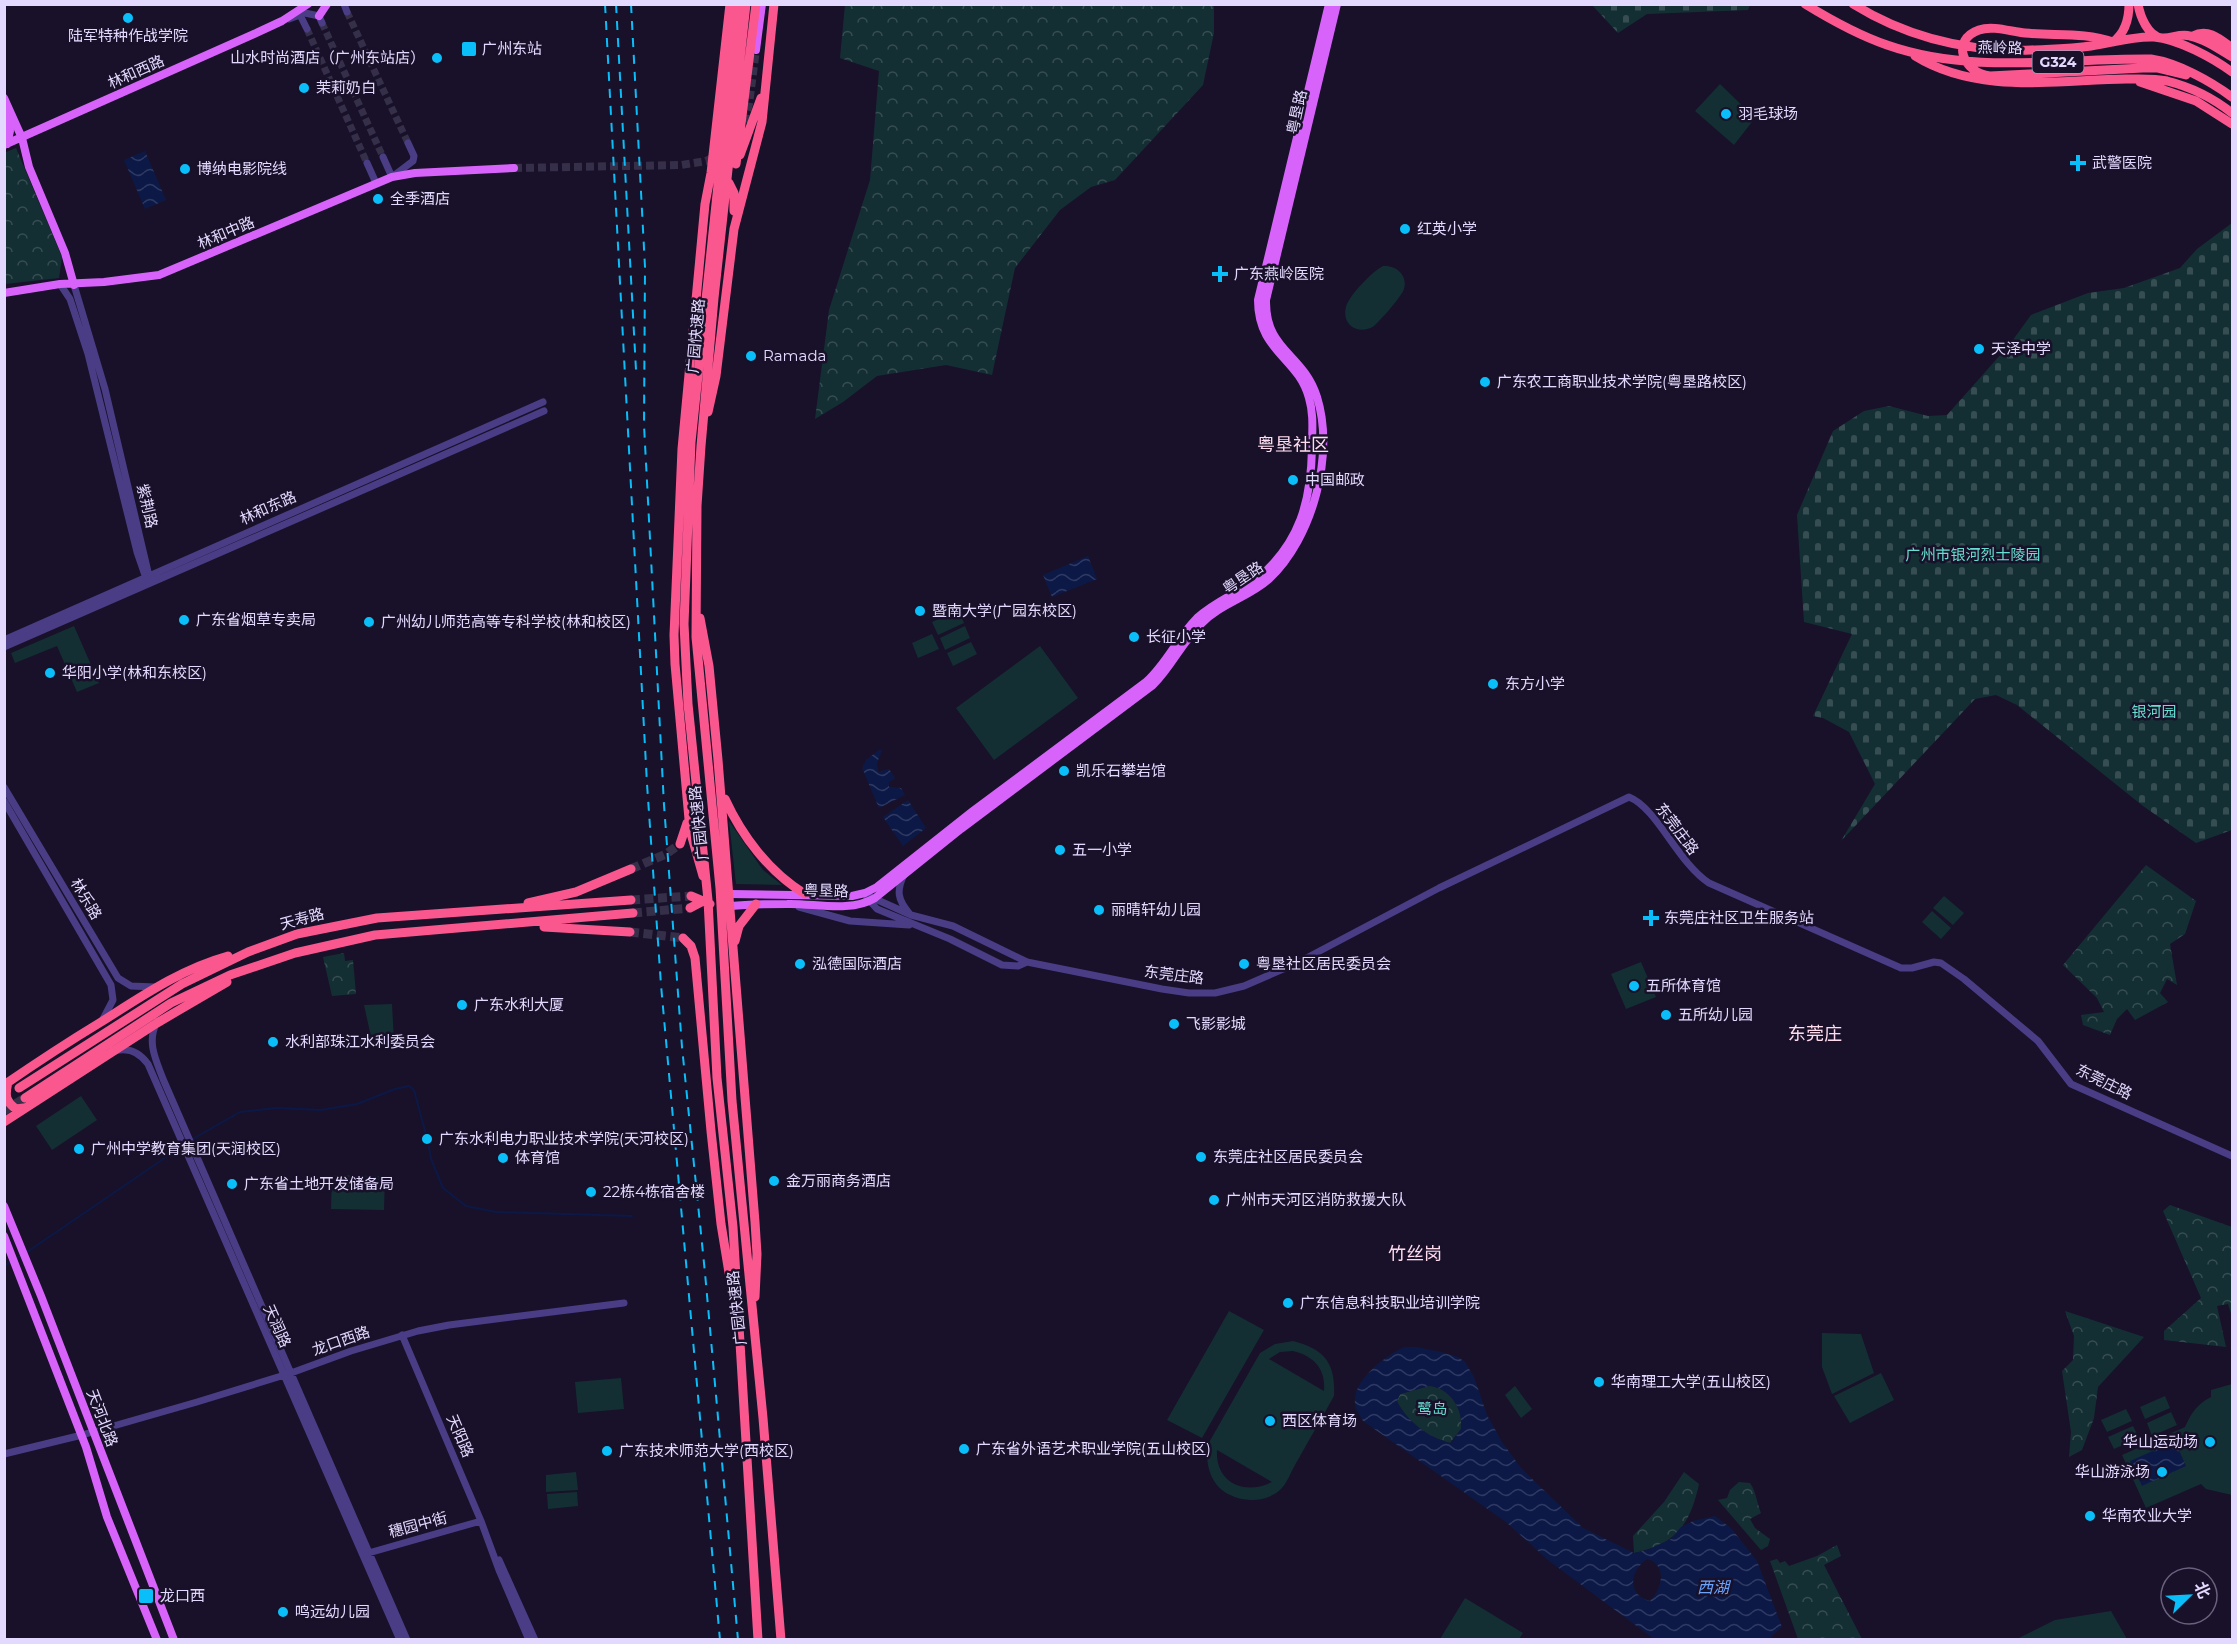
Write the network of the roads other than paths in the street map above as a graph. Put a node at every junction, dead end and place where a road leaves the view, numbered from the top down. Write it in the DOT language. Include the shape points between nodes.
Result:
graph roads {
  1 [pos="308,4"];
  2 [pos="327,4"];
  3 [pos="730,4"];
  4 [pos="737,4"];
  5 [pos="746,4"];
  6 [pos="756,4"];
  7 [pos="762,4"];
  8 [pos="774,4"];
  9 [pos="1329,4"];
  10 [pos="1337,4"];
  11 [pos="1805,4"];
  12 [pos="1853,4"];
  13 [pos="2128,4"];
  14 [pos="2138,4"];
  15 [pos="300,15"];
  16 [pos="321,20"];
  17 [pos="282,21"];
  18 [pos="307,29"];
  19 [pos="2193,36"];
  20 [pos="2161,38"];
  21 [pos="2113,42"];
  22 [pos="2232,48"];
  23 [pos="756,50"];
  24 [pos="1910,52"];
  25 [pos="2232,57"];
  26 [pos="2232,72"];
  27 [pos="2126,79"];
  28 [pos="2203,80"];
  29 [pos="765,85"];
  30 [pos="2232,97"];
  31 [pos="4,98"];
  32 [pos="2232,113"];
  33 [pos="4,116"];
  34 [pos="2232,124"];
  35 [pos="22,138"];
  36 [pos="408,143"];
  37 [pos="6,145"];
  38 [pos="383,157"];
  39 [pos="367,163"];
  40 [pos="736,164"];
  41 [pos="514,168"];
  42 [pos="711,173"];
  43 [pos="393,177"];
  44 [pos="376,183"];
  45 [pos="705,204"];
  46 [pos="734,228"];
  47 [pos="60,284"];
  48 [pos="74,285"];
  49 [pos="4,293"];
  50 [pos="710,298"];
  51 [pos="543,402"];
  52 [pos="544,411"];
  53 [pos="703,425"];
  54 [pos="681,469"];
  55 [pos="685,565"];
  56 [pos="147,579"];
  57 [pos="696,599"];
  58 [pos="4,639"];
  59 [pos="4,647"];
  60 [pos="4,787"];
  61 [pos="721,791"];
  62 [pos="4,801"];
  63 [pos="688,815"];
  64 [pos="723,815"];
  65 [pos="680,844"];
  66 [pos="727,861"];
  67 [pos="631,869"];
  68 [pos="904,875"];
  69 [pos="714,894"];
  70 [pos="730,894"];
  71 [pos="805,894"];
  72 [pos="870,898"];
  73 [pos="631,900"];
  74 [pos="705,901"];
  75 [pos="756,904"];
  76 [pos="788,904"];
  77 [pos="731,906"];
  78 [pos="713,907"];
  79 [pos="504,909"];
  80 [pos="633,913"];
  81 [pos="417,915"];
  82 [pos="911,915"];
  83 [pos="916,925"];
  84 [pos="506,926"];
  85 [pos="418,932"];
  86 [pos="630,932"];
  87 [pos="683,938"];
  88 [pos="248,952"];
  89 [pos="733,952"];
  90 [pos="1027,962"];
  91 [pos="250,969"];
  92 [pos="168,981"];
  93 [pos="736,993"];
  94 [pos="697,994"];
  95 [pos="101,1022"];
  96 [pos="157,1023"];
  97 [pos="740,1042"];
  98 [pos="702,1044"];
  99 [pos="109,1053"];
  100 [pos="6,1084"];
  101 [pos="19,1088"];
  102 [pos="25,1103"];
  103 [pos="4,1122"];
  104 [pos="186,1143"];
  105 [pos="2232,1156"];
  106 [pos="4,1206"];
  107 [pos="4,1236"];
  108 [pos="624,1303"];
  109 [pos="738,1317"];
  110 [pos="753,1317"];
  111 [pos="402,1335"];
  112 [pos="287,1374"];
  113 [pos="92,1432"];
  114 [pos="82,1435"];
  115 [pos="4,1454"];
  116 [pos="481,1521"];
  117 [pos="492,1547"];
  118 [pos="366,1553"];
  119 [pos="157,1640"];
  120 [pos="174,1640"];
  121 [pos="400,1640"];
  122 [pos="407,1640"];
  123 [pos="529,1640"];
  124 [pos="535,1640"];
  125 [pos="759,1640"];
  126 [pos="781,1640"];
  1 -- 17 [label="main road, 林和西路"];
  2 -- 16 [label="main road"];
  3 -- 42 [label="highway"];
  4 -- 50 [label="highway, 广园快速路"];
  5 -- 50 [label="highway, 广园快速路"];
  6 -- 40 [label="highway"];
  7 -- 23 [label="main road"];
  8 -- 29 [label="highway"];
  9 -- 72 [label="main road, 粤垦路" via="1258,300 1266,336 1302,380 1312,409 1310,490 1296,531 1276,560 1256,579 1198,617 1146,682 982,804"];
  10 -- 68 [label="main road, 粤垦路" via="1266,300 1265,316 1270,331 1307,374 1318,400 1321,467 1303,533 1269,579 1201,623 1153,685"];
  11 -- 24 [label="highway, 燕岭路 / G324" via="1861,34"];
  12 -- 21 [label="highway, 燕岭路 / G324" via="1909,32 1974,48 2032,50"];
  13 -- 21 [label="highway" via="2124,28"];
  14 -- 20 [label="highway" via="2147,27"];
  15 -- 16 [label="street" via="311,13"];
  15 -- 17 [label="street"];
  15 -- 18 [label="street"];
  17 -- 35 [label="main road, 林和西路"];
  19 -- 20 [label="highway"];
  19 -- 22 [label="highway" via="2200,32 2210,34"];
  19 -- 25 [label="highway"];
  20 -- 21 [label="highway, 燕岭路 / G324"];
  20 -- 26 [label="highway, 燕岭路 / G324" via="2206,56"];
  21 -- 28 [label="highway" via="1985,28 1973,33 1963,48 1964,60 1971,70 1983,76 2157,68"];
  24 -- 27 [label="highway" via="1937,68 1987,81"];
  24 -- 28 [label="highway, 燕岭路 / G324" via="1996,64 2151,58 2173,64"];
  27 -- 32 [label="highway" via="2153,78 2184,86"];
  27 -- 34 [label="highway" via="2196,101"];
  28 -- 30 [label="highway, 燕岭路 / G324"];
  29 -- 40 [label="highway"];
  29 -- 46 [label="highway" via="758,144"];
  31 -- 35 [label="main road, 紫荆路"];
  33 -- 37 [label="main road" via="10,131"];
  35 -- 37 [label="main road, 林和西路"];
  35 -- 48 [label="main road, 紫荆路"];
  36 -- 43 [label="street" via="414,156 412,161"];
  38 -- 43 [label="street"];
  39 -- 44 [label="street"];
  40 -- 42 [label="highway" via="726,177"];
  41 -- 43 [label="main road, 林和中路"];
  42 -- 45 [label="highway"];
  43 -- 44 [label="main road, 林和中路"];
  44 -- 48 [label="main road, 林和中路" via="159,275"];
  45 -- 46 [label="highway" via="719,186 729,183 734,193"];
  45 -- 54 [label="highway"];
  46 -- 53 [label="highway" via="716,376"];
  47 -- 48 [label="main road, 林和中路"];
  47 -- 49 [label="main road, 林和中路"];
  47 -- 56 [label="street, 紫荆路" via="73,306 88,354"];
  48 -- 56 [label="street, 紫荆路" via="105,389"];
  50 -- 53 [label="highway, 广园快速路"];
  50 -- 55 [label="highway, 广园快速路" via="689,464"];
  51 -- 56 [label="street, 林和东路"];
  52 -- 56 [label="street, 林和东路"];
  53 -- 57 [label="highway, 广园快速路"];
  54 -- 55 [label="highway"];
  54 -- 63 [label="highway" via="675,664"];
  55 -- 109 [label="highway, 广园快速路" via="684,637 707,883 715,1054"];
  56 -- 58 [label="street, 林和东路"];
  56 -- 59 [label="street, 林和东路"];
  57 -- 61 [label="highway" via="709,666"];
  57 -- 110 [label="highway, 广园快速路" via="697,667 720,879 730,1074"];
  60 -- 92 [label="street, 林乐路" via="118,978 131,986 153,988"];
  61 -- 64 [label="highway"];
  61 -- 71 [label="highway" via="745,834 771,869"];
  62 -- 95 [label="street, 林乐路" via="111,985 112,1004"];
  63 -- 64 [label="highway" via="704,827 712,826"];
  63 -- 65 [label="highway"];
  63 -- 69 [label="highway" via="698,864"];
  64 -- 66 [label="highway"];
  66 -- 69 [label="highway"];
  66 -- 70 [label="highway"];
  67 -- 79 [label="highway" via="576,892"];
  68 -- 72 [label="main road, 粤垦路"];
  68 -- 82 [label="street" via="898,895"];
  69 -- 70 [label="highway"];
  69 -- 74 [label="highway"];
  69 -- 74 [label="highway" via="691,896"];
  69 -- 77 [label="highway"];
  70 -- 71 [label="main road, 粤垦路"];
  70 -- 77 [label="highway"];
  71 -- 72 [label="main road, 粤垦路"];
  72 -- 76 [label="main road, 粤垦路" via="848,906"];
  72 -- 82 [label="street, 东莞庄路"];
  72 -- 83 [label="street, 东莞庄路" via="877,909"];
  73 -- 79 [label="highway, 天寿路"];
  74 -- 78 [label="highway"];
  74 -- 78 [label="highway" via="690,908"];
  75 -- 76 [label="main road, 粤垦路"];
  75 -- 77 [label="main road, 粤垦路"];
  75 -- 89 [label="highway" via="739,926"];
  76 -- 83 [label="street" via="850,921"];
  77 -- 78 [label="highway"];
  77 -- 89 [label="highway"];
  78 -- 89 [label="highway"];
  79 -- 81 [label="highway, 天寿路"];
  80 -- 84 [label="highway, 天寿路"];
  81 -- 85 [label="highway"];
  81 -- 88 [label="highway, 天寿路" via="338,925 297,934"];
  82 -- 90 [label="street, 东莞庄路" via="952,926"];
  83 -- 90 [label="street, 东莞庄路" via="1002,965"];
  84 -- 85 [label="highway, 天寿路"];
  84 -- 86 [label="highway"];
  85 -- 91 [label="highway, 天寿路" via="333,943"];
  87 -- 94 [label="highway" via="695,958"];
  88 -- 92 [label="highway" via="215,960"];
  88 -- 101 [label="highway, 天寿路" via="165,993"];
  89 -- 93 [label="highway"];
  90 -- 105 [label="street, 东莞庄路" via="1177,992 1232,989 1297,963 1428,893 1629,797 1642,804 1689,867 1708,883 1901,968 1941,963 2038,1041 2071,1084"];
  91 -- 96 [label="highway"];
  91 -- 102 [label="highway, 天寿路" via="171,1003"];
  92 -- 95 [label="highway"];
  93 -- 94 [label="highway" via="729,978 718,972 707,977"];
  93 -- 97 [label="highway"];
  94 -- 98 [label="highway"];
  95 -- 100 [label="highway"];
  96 -- 99 [label="highway"];
  96 -- 104 [label="street, 天润路" via="152,1049"];
  97 -- 98 [label="highway" via="732,1030 721,1026 708,1032"];
  97 -- 110 [label="highway" via="757,1254"];
  98 -- 109 [label="highway" via="722,1224"];
  99 -- 102 [label="highway"];
  99 -- 104 [label="street, 天润路" via="128,1050 143,1058"];
  100 -- 102 [label="highway" via="8,1102 16,1109"];
  102 -- 103 [label="highway"];
  104 -- 112 [label="street, 天润路"];
  106 -- 113 [label="main road, 天河北路"];
  107 -- 114 [label="main road, 天河北路"];
  108 -- 111 [label="street, 龙口西路" via="449,1325"];
  109 -- 125 [label="highway, 广园快速路"];
  110 -- 126 [label="highway, 广园快速路"];
  111 -- 112 [label="street, 龙口西路"];
  111 -- 116 [label="street, 天阳路"];
  112 -- 113 [label="street, 龙口西路"];
  112 -- 118 [label="street, 天润路"];
  113 -- 114 [label="street, 龙口西路"];
  113 -- 120 [label="main road, 天河北路"];
  114 -- 115 [label="street, 龙口西路"];
  114 -- 119 [label="main road, 天河北路" via="107,1516"];
  116 -- 117 [label="street, 天阳路"];
  116 -- 118 [label="street, 穗园中街"];
  117 -- 123 [label="street, 天阳路"];
  117 -- 124 [label="street, 天阳路"];
  118 -- 121 [label="street, 天润路"];
  118 -- 122 [label="street, 天润路"];
}
